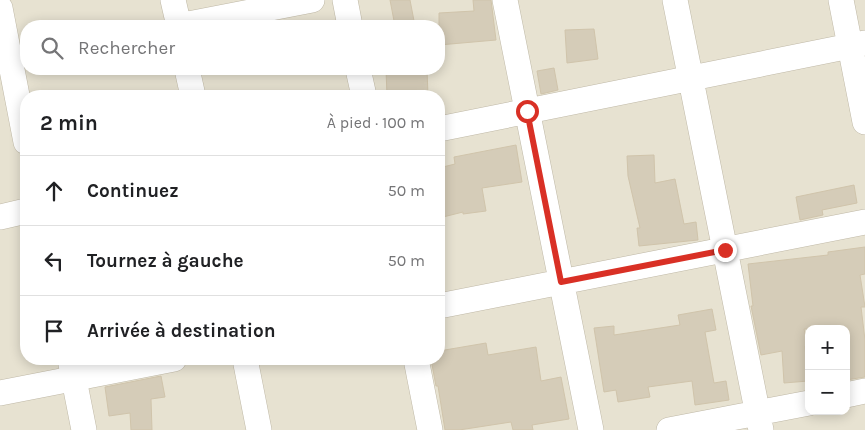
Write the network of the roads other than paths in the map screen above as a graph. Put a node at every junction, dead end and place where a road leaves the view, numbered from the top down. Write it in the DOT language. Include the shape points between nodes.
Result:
graph roads {
  1 [pos="173,0"];
  2 [pos="312,0"];
  3 [pos="345,0"];
  4 [pos="505,0"];
  5 [pos="675,0"];
  6 [pos="841,0"];
  7 [pos="0,8"];
  8 [pos="177,20"];
  9 [pos="209,20"];
  10 [pos="349,20"];
  11 [pos="858,44"];
  12 [pos="12,58"];
  13 [pos="188,75"];
  14 [pos="359,75"];
  15 [pos="690,79"];
  16 [pos="192,90"];
  17 [pos="363,90"];
  18 [pos="20,106"];
  19 [pos="527,111"];
  20 [pos="865,122"];
  21 [pos="445,128"];
  22 [pos="20,212"];
  23 [pos="0,217"];
  24 [pos="865,222"];
  25 [pos="725,250"];
  26 [pos="561,282"];
  27 [pos="445,305"];
  28 [pos="113,365"];
  29 [pos="246,365"];
  30 [pos="417,365"];
  31 [pos="72,369"];
  32 [pos="865,391"];
  33 [pos="0,394"];
  34 [pos="850,394"];
  35 [pos="805,404"];
  36 [pos="759,421"];
  37 [pos="84,430"];
  38 [pos="259,430"];
  39 [pos="430,430"];
  40 [pos="590,430"];
  41 [pos="669,430"];
  1 -- 8 [label="street"];
  2 -- 9 [label="street"];
  3 -- 10 [label="street"];
  4 -- 19 [label="street"];
  5 -- 15 [label="street"];
  6 -- 11 [label="street"];
  7 -- 12 [label="street"];
  11 -- 15 [label="street"];
  11 -- 20 [label="street"];
  12 -- 18 [label="street"];
  13 -- 16 [label="street"];
  14 -- 17 [label="street"];
  15 -- 19 [label="street"];
  15 -- 25 [label="street"];
  19 -- 21 [label="street"];
  19 -- 26 [label="street"];
  22 -- 23 [label="street"];
  24 -- 25 [label="street"];
  25 -- 26 [label="street"];
  25 -- 36 [label="street"];
  26 -- 27 [label="street"];
  26 -- 40 [label="street"];
  28 -- 31 [label="street"];
  29 -- 38 [label="street"];
  30 -- 39 [label="street"];
  31 -- 33 [label="street"];
  31 -- 37 [label="street"];
  32 -- 34 [label="street"];
  35 -- 36 [label="street"];
  36 -- 41 [label="street"];
}
